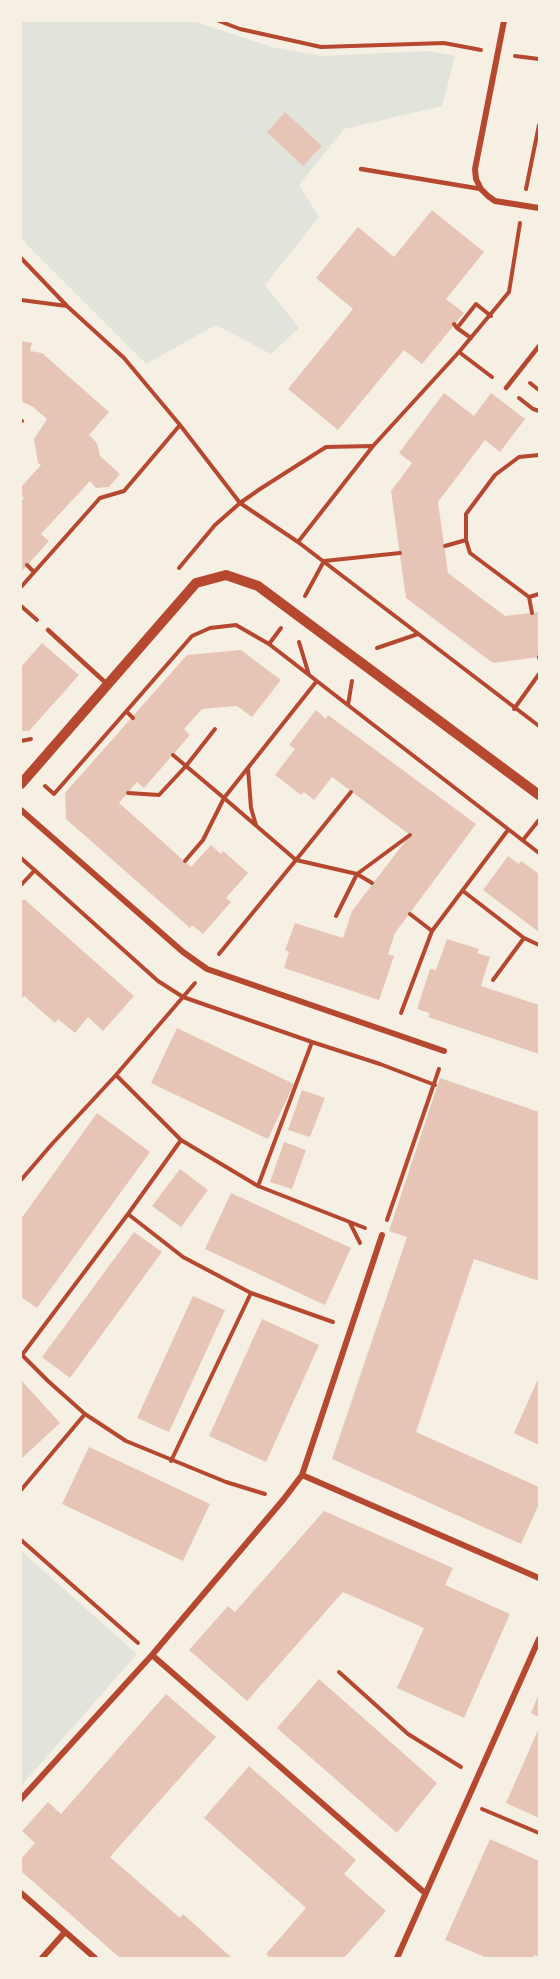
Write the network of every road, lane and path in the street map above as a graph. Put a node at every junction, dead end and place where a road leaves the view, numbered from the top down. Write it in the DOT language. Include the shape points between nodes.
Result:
graph roads {
  1 [pos="219,21"];
  2 [pos="504,21"];
  3 [pos="498,53"];
  4 [pos="539,59"];
  5 [pos="539,125"];
  6 [pos="361,169"];
  7 [pos="481,189"];
  8 [pos="523,206"];
  9 [pos="539,208"];
  10 [pos="21,258"];
  11 [pos="21,300"];
  12 [pos="67,306"];
  13 [pos="491,316"];
  14 [pos="471,338"];
  15 [pos="539,346"];
  16 [pos="506,388"];
  17 [pos="180,425"];
  18 [pos="373,446"];
  19 [pos="539,446"];
  20 [pos="538,454"];
  21 [pos="240,502"];
  22 [pos="466,540"];
  23 [pos="298,542"];
  24 [pos="445,546"];
  25 [pos="400,553"];
  26 [pos="324,561"];
  27 [pos="27,565"];
  28 [pos="34,572"];
  29 [pos="21,587"];
  30 [pos="539,594"];
  31 [pos="529,597"];
  32 [pos="294,611"];
  33 [pos="532,613"];
  34 [pos="48,630"];
  35 [pos="419,633"];
  36 [pos="298,641"];
  37 [pos="374,648"];
  38 [pos="539,674"];
  39 [pos="309,676"];
  40 [pos="352,681"];
  41 [pos="316,682"];
  42 [pos="107,684"];
  43 [pos="348,706"];
  44 [pos="514,709"];
  45 [pos="127,712"];
  46 [pos="133,718"];
  47 [pos="539,726"];
  48 [pos="215,729"];
  49 [pos="173,754"];
  50 [pos="186,766"];
  51 [pos="248,768"];
  52 [pos="31,773"];
  53 [pos="21,784"];
  54 [pos="351,792"];
  55 [pos="128,794"];
  56 [pos="539,795"];
  57 [pos="224,798"];
  58 [pos="21,810"];
  59 [pos="539,820"];
  60 [pos="257,826"];
  61 [pos="508,830"];
  62 [pos="410,835"];
  63 [pos="523,840"];
  64 [pos="539,853"];
  65 [pos="296,860"];
  66 [pos="185,861"];
  67 [pos="35,870"];
  68 [pos="357,874"];
  69 [pos="372,883"];
  70 [pos="21,885"];
  71 [pos="463,891"];
  72 [pos="411,914"];
  73 [pos="336,916"];
  74 [pos="432,931"];
  75 [pos="524,938"];
  76 [pos="539,945"];
  77 [pos="207,969"];
  78 [pos="493,980"];
  79 [pos="401,1013"];
  80 [pos="312,1042"];
  81 [pos="444,1051"];
  82 [pos="116,1076"];
  83 [pos="181,1140"];
  84 [pos="21,1180"];
  85 [pos="258,1186"];
  86 [pos="128,1215"];
  87 [pos="382,1235"];
  88 [pos="251,1293"];
  89 [pos="351,1329"];
  90 [pos="21,1354"];
  91 [pos="85,1414"];
  92 [pos="171,1461"];
  93 [pos="302,1475"];
  94 [pos="21,1490"];
  95 [pos="283,1500"];
  96 [pos="21,1540"];
  97 [pos="539,1578"];
  98 [pos="538,1642"];
  99 [pos="152,1655"];
  100 [pos="339,1672"];
  101 [pos="478,1777"];
  102 [pos="21,1799"];
  103 [pos="467,1802"];
  104 [pos="539,1833"];
  105 [pos="21,1893"];
  106 [pos="425,1893"];
  107 [pos="64,1932"];
  108 [pos="42,1958"];
  109 [pos="95,1958"];
  110 [pos="397,1958"];
  1 -- 3 [label="path" via="321,47 444,43"];
  2 -- 3 [label="street"];
  3 -- 4 [label="path"];
  3 -- 7 [label="street" via="475,169"];
  5 -- 8 [label="path"];
  6 -- 7 [label="lane"];
  7 -- 8 [label="street" via="495,201"];
  8 -- 9 [label="street"];
  8 -- 13 [label="path" via="509,292"];
  10 -- 12 [label="path"];
  11 -- 12 [label="path"];
  12 -- 17 [label="path" via="124,358"];
  13 -- 14 [label="path"];
  13 -- 14 [label="path" via="476,304 456,326"];
  14 -- 18 [label="path"];
  15 -- 16 [label="lane"];
  17 -- 21 [label="path"];
  17 -- 28 [label="path" via="124,491 100,498"];
  18 -- 21 [label="path" via="326,447"];
  18 -- 23 [label="path"];
  19 -- 20 [label="path"];
  20 -- 22 [label="path" via="519,457 495,475 466,514"];
  21 -- 23 [label="path"];
  22 -- 24 [label="path"];
  22 -- 31 [label="path" via="470,553"];
  23 -- 26 [label="path"];
  25 -- 26 [label="path"];
  26 -- 32 [label="path"];
  26 -- 35 [label="path"];
  27 -- 28 [label="path"];
  28 -- 29 [label="path"];
  30 -- 31 [label="path"];
  31 -- 33 [label="path"];
  32 -- 42 [label="street" via="258,586 226,575 196,583"];
  32 -- 56 [label="street"];
  34 -- 42 [label="lane"];
  35 -- 37 [label="path"];
  35 -- 44 [label="path"];
  36 -- 39 [label="path"];
  38 -- 44 [label="path"];
  39 -- 41 [label="path"];
  39 -- 45 [label="path" via="237,625 210,628 192,636"];
  40 -- 43 [label="path"];
  41 -- 43 [label="path"];
  41 -- 51 [label="path"];
  42 -- 52 [label="street"];
  43 -- 61 [label="path"];
  44 -- 47 [label="path"];
  45 -- 46 [label="path"];
  45 -- 52 [label="path" via="54,794"];
  48 -- 50 [label="path"];
  49 -- 50 [label="path"];
  50 -- 55 [label="path" via="159,795"];
  50 -- 57 [label="path"];
  51 -- 57 [label="path"];
  51 -- 60 [label="path" via="251,808"];
  52 -- 53 [label="street"];
  54 -- 65 [label="path"];
  57 -- 60 [label="path"];
  57 -- 66 [label="path" via="202,840"];
  58 -- 77 [label="street"];
  59 -- 63 [label="path"];
  60 -- 65 [label="path"];
  61 -- 63 [label="path"];
  61 -- 71 [label="path"];
  62 -- 68 [label="path"];
  63 -- 64 [label="path"];
  65 -- 68 [label="path"];
  65 -- 77 [label="path"];
  67 -- 70 [label="path"];
  68 -- 69 [label="path"];
  68 -- 73 [label="path"];
  71 -- 74 [label="path"];
  71 -- 75 [label="path"];
  72 -- 74 [label="path"];
  74 -- 79 [label="path"];
  75 -- 76 [label="path"];
  75 -- 78 [label="path"];
  77 -- 81 [label="street"];
  77 -- 82 [label="path"];
  80 -- 85 [label="path"];
  81 -- 87 [label="path"];
  82 -- 83 [label="path"];
  82 -- 84 [label="path"];
  83 -- 85 [label="path"];
  83 -- 86 [label="path"];
  85 -- 87 [label="path"];
  86 -- 88 [label="path" via="183,1257"];
  86 -- 90 [label="path"];
  87 -- 89 [label="street"];
  88 -- 89 [label="path"];
  88 -- 92 [label="path"];
  89 -- 93 [label="street"];
  90 -- 91 [label="path"];
  91 -- 92 [label="path" via="126,1441"];
  91 -- 94 [label="path"];
  92 -- 95 [label="path"];
  93 -- 95 [label="street"];
  93 -- 97 [label="street"];
  95 -- 99 [label="street"];
  96 -- 99 [label="path"];
  98 -- 101 [label="street"];
  99 -- 102 [label="street"];
  99 -- 106 [label="street"];
  100 -- 101 [label="path" via="408,1734"];
  101 -- 103 [label="street"];
  103 -- 104 [label="path"];
  103 -- 106 [label="street"];
  105 -- 107 [label="street"];
  106 -- 110 [label="street"];
  107 -- 108 [label="street"];
  107 -- 109 [label="street"];
}
